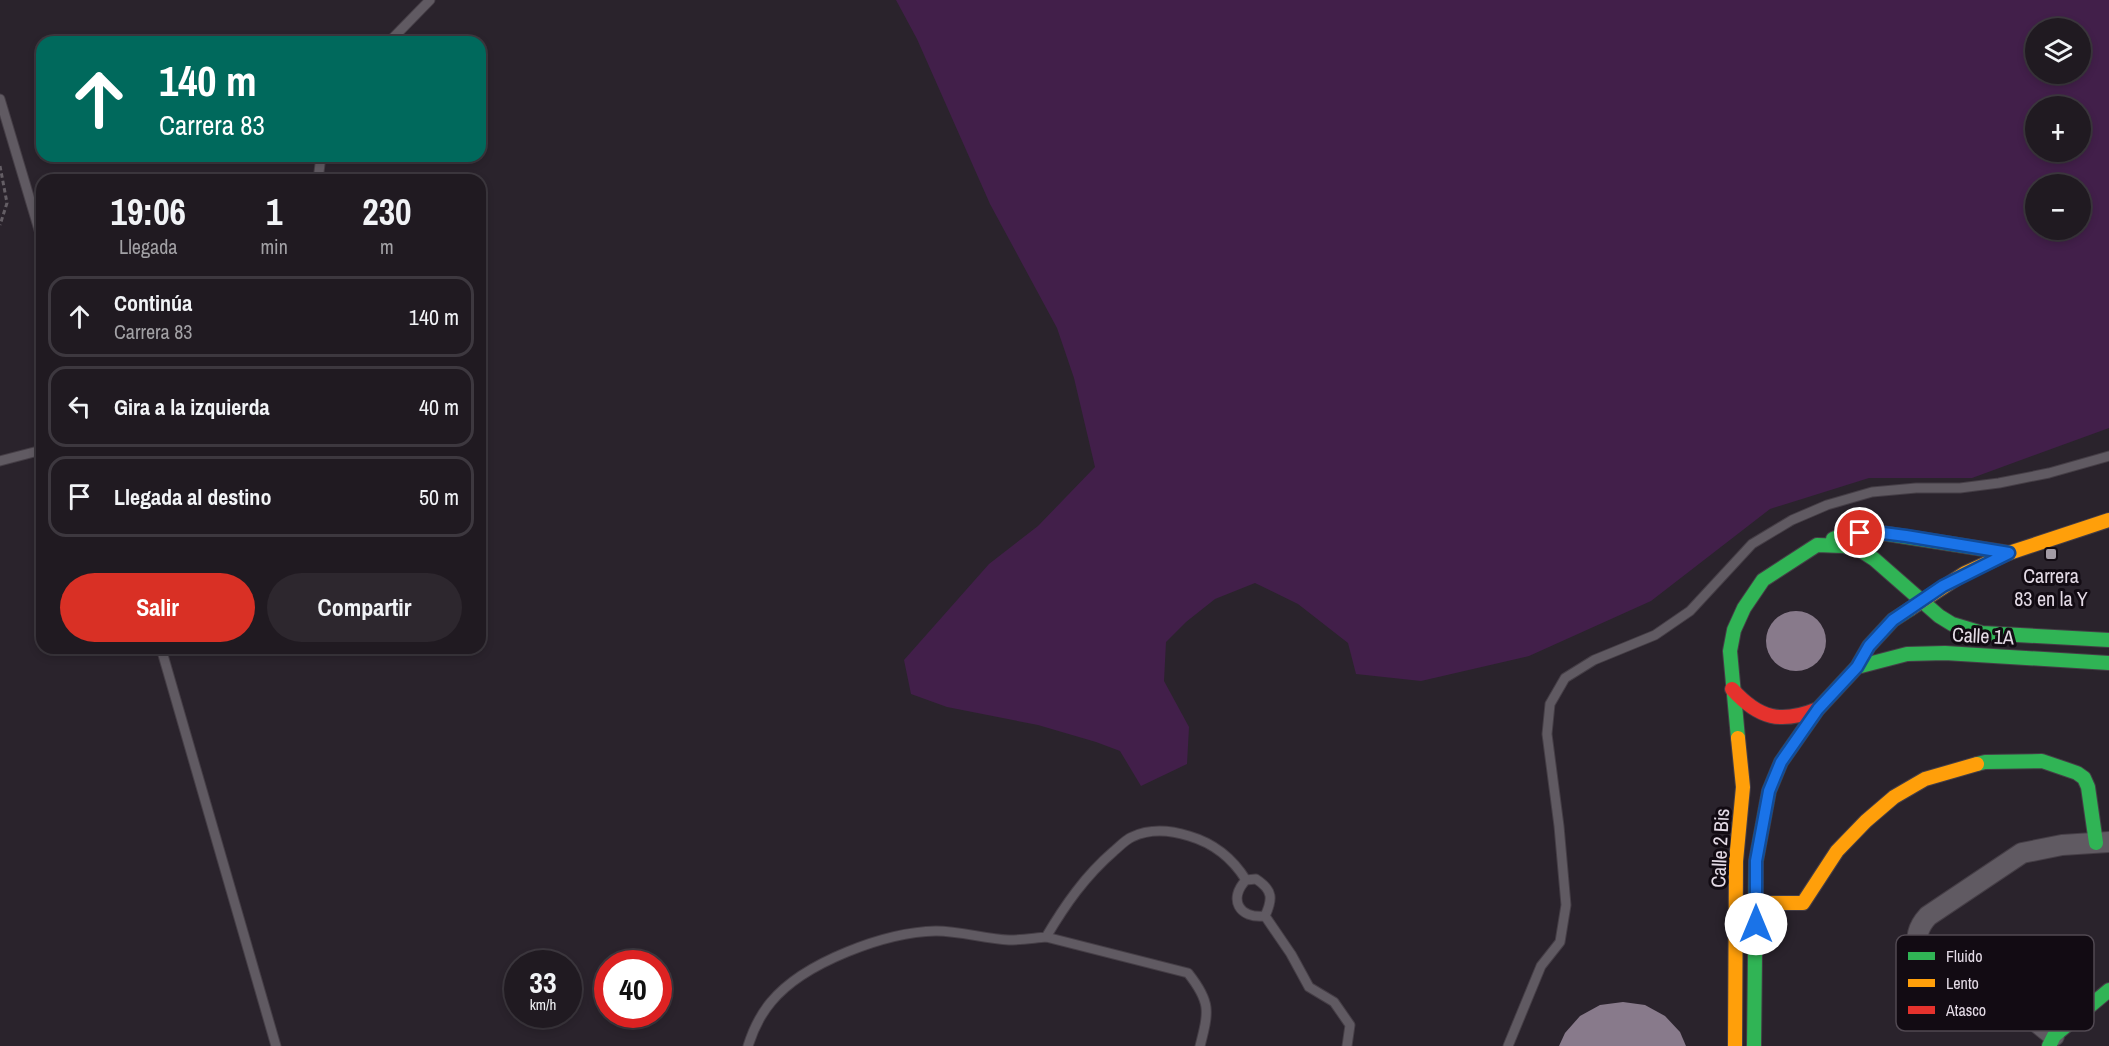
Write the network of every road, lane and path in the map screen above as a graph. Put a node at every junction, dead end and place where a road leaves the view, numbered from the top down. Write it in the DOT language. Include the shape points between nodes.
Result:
graph roads {
  1 [pos="430,0"];
  2 [pos="395,36"];
  3 [pos="0,99"];
  4 [pos="0,166"];
  5 [pos="36,220"];
  6 [pos="0,225"];
  7 [pos="36,452"];
  8 [pos="2109,456"];
  9 [pos="0,461"];
  10 [pos="2109,520"];
  11 [pos="1817,545"];
  12 [pos="2009,553"];
  13 [pos="1922,601"];
  14 [pos="2109,640"];
  15 [pos="163,654"];
  16 [pos="2109,663"];
  17 [pos="1857,667"];
  18 [pos="1732,689"];
  19 [pos="1818,709"];
  20 [pos="2102,842"];
  21 [pos="1246,880"];
  22 [pos="1756,903"];
  23 [pos="1265,916"];
  24 [pos="1917,935"];
  25 [pos="1046,937"];
  26 [pos="2109,990"];
  27 [pos="2094,1003"];
  28 [pos="2062,1031"];
  29 [pos="2051,1041"];
  30 [pos="276,1046"];
  31 [pos="748,1046"];
  32 [pos="1200,1046"];
  33 [pos="1347,1046"];
  34 [pos="1508,1046"];
  35 [pos="1735,1046"];
  36 [pos="1754,1046"];
  1 -- 2 [label="lane"];
  3 -- 5 [label="lane"];
  4 -- 6 [label="path" via="7,203"];
  7 -- 9 [label="lane"];
  8 -- 34 [label="lane" via="1999,483 1872,492 1827,505 1752,544 1690,611 1655,635 1594,660 1565,678 1550,704 1547,734 1566,905 1560,942 1541,966"];
  10 -- 12 [label="street, Calle 2 Bis"];
  11 -- 12 [label="street, Calle 2 Bis" via="1845,534 1875,532"];
  11 -- 13 [label="street, Calle 1A" via="1860,550"];
  11 -- 18 [label="street, Calle 2 Bis" via="1779,567 1763,580 1748,601 1734,630 1730,651"];
  12 -- 13 [label="street, Calle 2 Bis" via="1965,573"];
  13 -- 14 [label="street, Calle 1A" via="1939,616 1982,633"];
  13 -- 17 [label="street, Calle 2 Bis" via="1893,620 1869,646"];
  15 -- 30 [label="lane"];
  16 -- 17 [label="street, Calle 1A" via="1945,653 1907,654"];
  17 -- 19 [label="street, Calle 2 Bis"];
  18 -- 19 [label="street" via="1742,702 1771,717 1803,716"];
  18 -- 35 [label="street, Calle 2 Bis" via="1743,787 1736,861"];
  19 -- 22 [label="street, Calle 2 Bis" via="1781,762 1769,791 1756,861"];
  20 -- 22 [label="street" via="2088,787 2078,773 2042,761 1985,762 1925,779 1894,797 1838,851 1803,903"];
  20 -- 24 [label="street" via="2022,853 1928,916"];
  21 -- 23 [label="lane" via="1256,879 1265,885 1270,906"];
  21 -- 23 [label="lane" via="1239,887 1239,906 1246,914"];
  21 -- 25 [label="lane" via="1236,865 1204,840 1170,830 1151,831 1130,837 1105,859 1067,902"];
  22 -- 36 [label="street, Calle 2 Bis"];
  23 -- 33 [label="lane" via="1308,987 1334,1002 1350,1025"];
  25 -- 31 [label="lane" via="1009,940 939,931 912,933 844,952 795,980 772,1000"];
  25 -- 32 [label="lane" via="1188,973 1202,990 1208,1014"];
  26 -- 27 [label="street"];
  28 -- 29 [label="street"];
}
